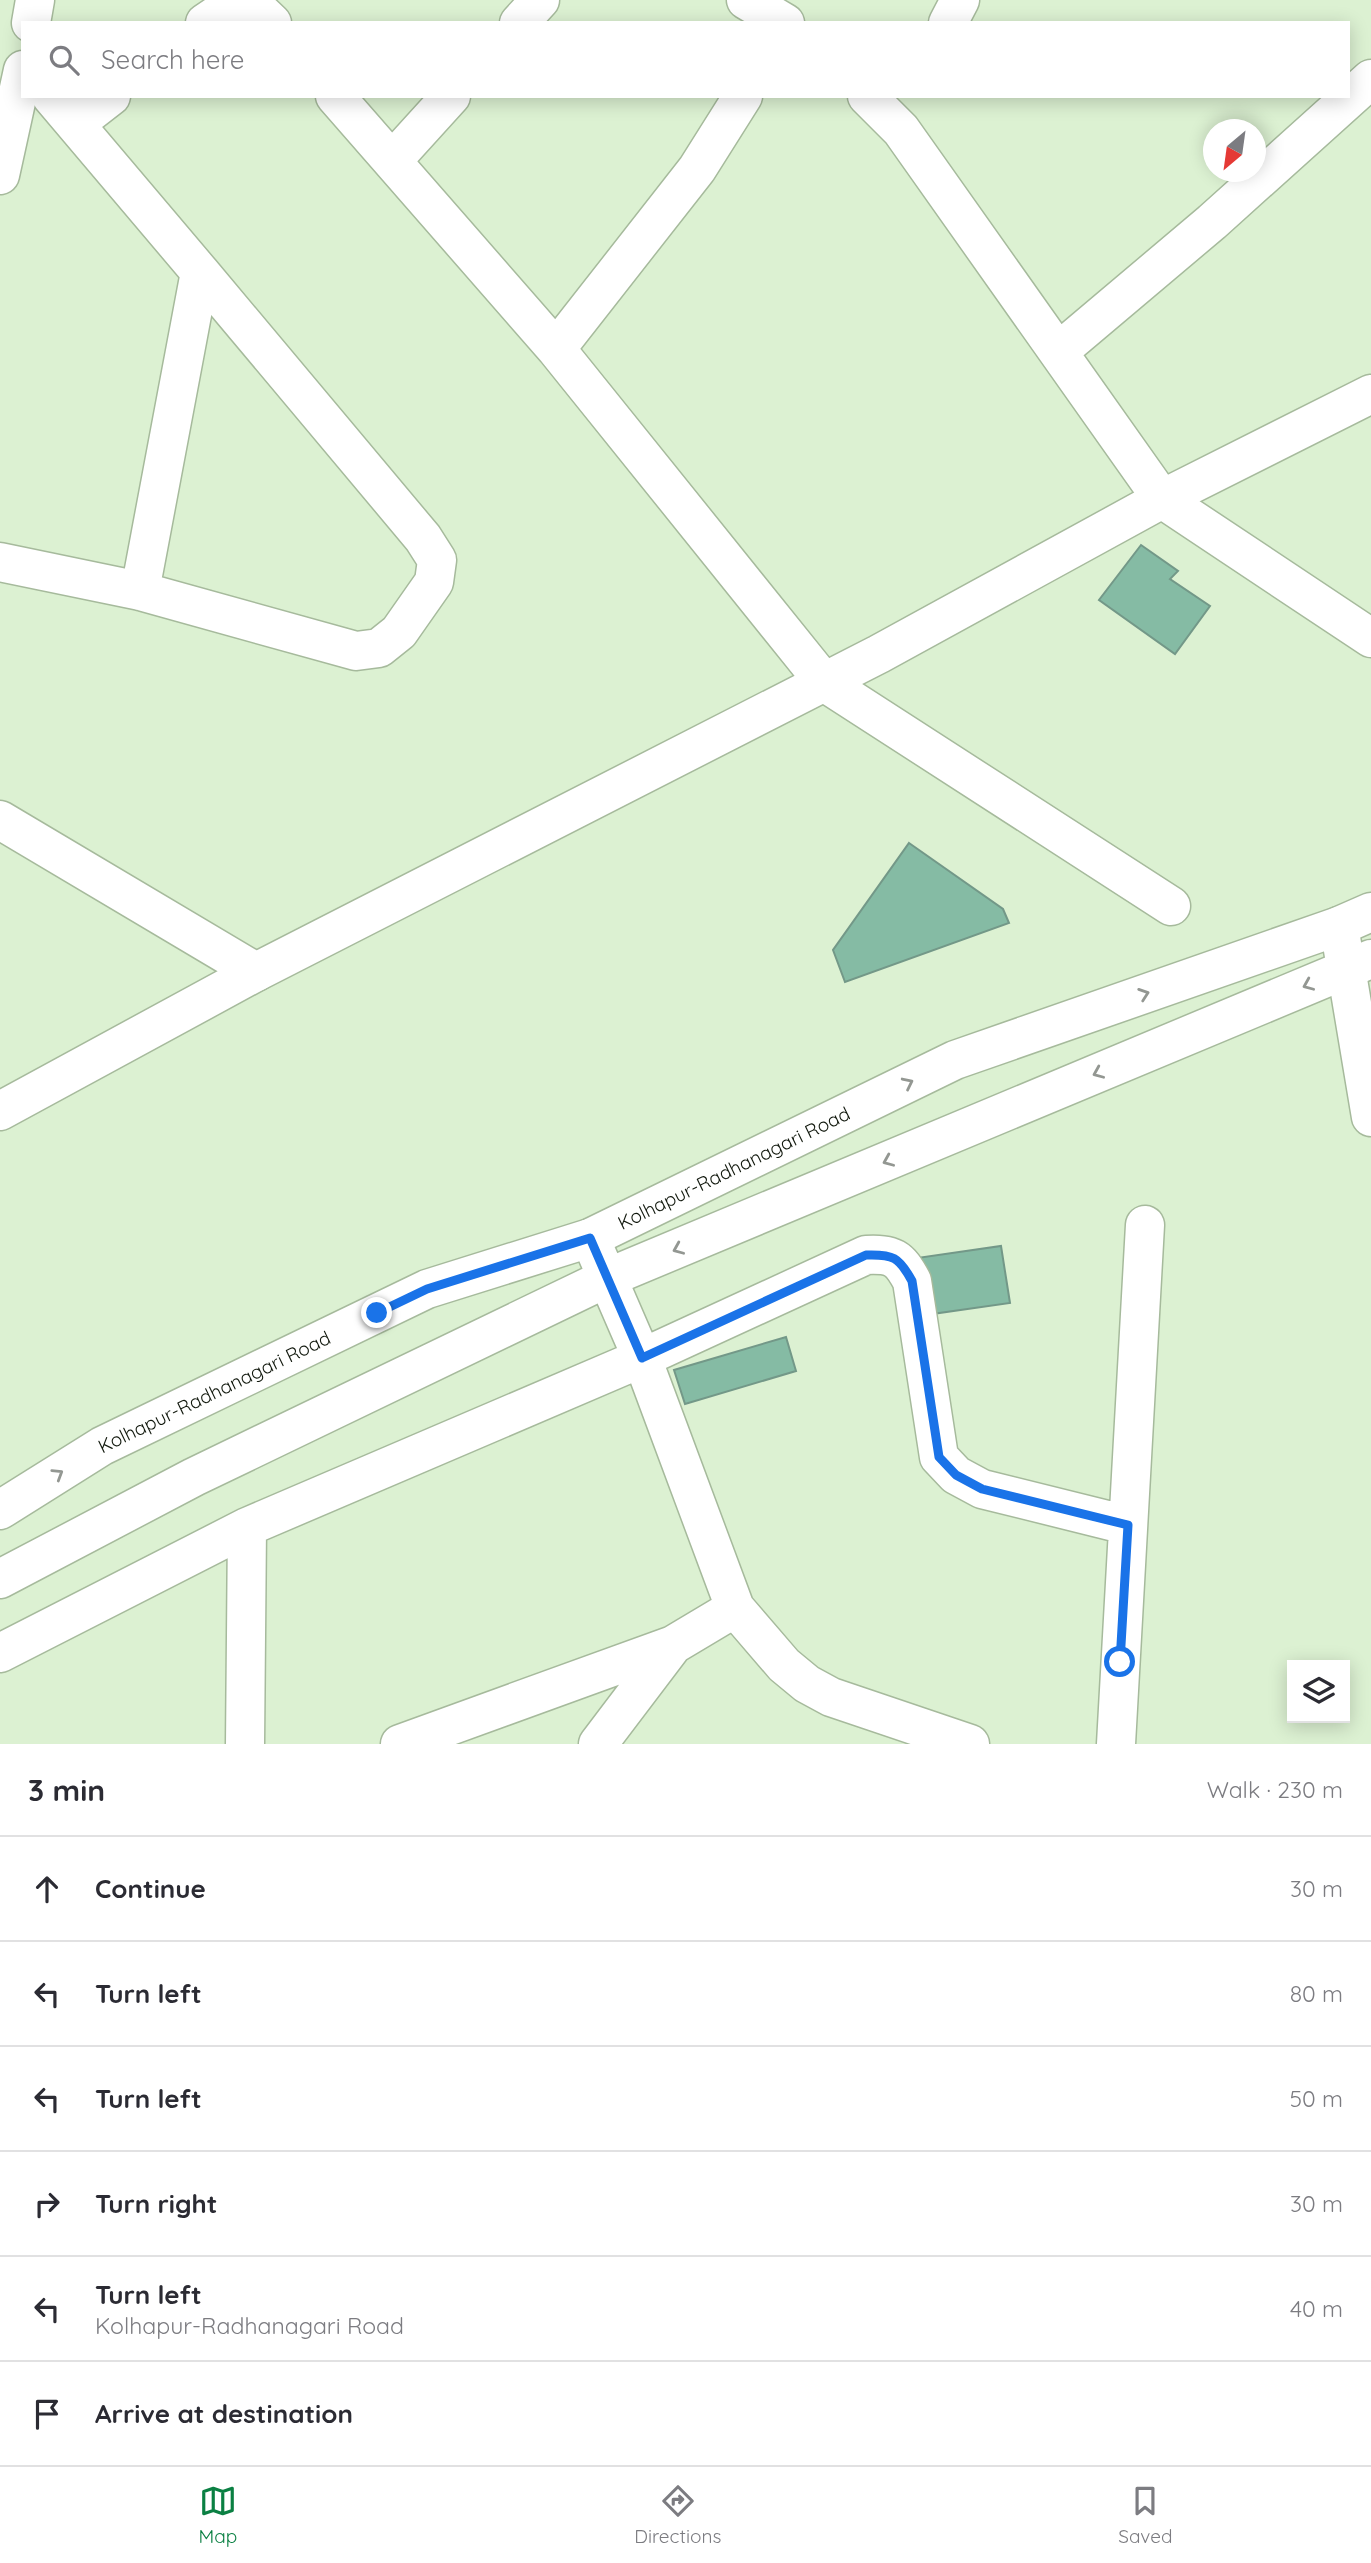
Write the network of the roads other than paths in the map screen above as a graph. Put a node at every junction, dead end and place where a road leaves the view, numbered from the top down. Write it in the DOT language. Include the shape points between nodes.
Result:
graph roads {
  1 [pos="35,0"];
  2 [pos="540,0"];
  3 [pos="746,0"];
  4 [pos="960,0"];
  5 [pos="31,21"];
  6 [pos="208,21"];
  7 [pos="270,21"];
  8 [pos="521,21"];
  9 [pos="782,21"];
  10 [pos="949,21"];
  11 [pos="21,79"];
  12 [pos="1371,79"];
  13 [pos="53,98"];
  14 [pos="108,98"];
  15 [pos="337,98"];
  16 [pos="449,98"];
  17 [pos="742,98"];
  18 [pos="1350,98"];
  19 [pos="1350,98"];
  20 [pos="889,105"];
  21 [pos="75,124"];
  22 [pos="392,161"];
  23 [pos="0,174"];
  24 [pos="200,272"];
  25 [pos="556,349"];
  26 [pos="1058,352"];
  27 [pos="1371,394"];
  28 [pos="1162,499"];
  29 [pos="0,562"];
  30 [pos="140,590"];
  31 [pos="1371,638"];
  32 [pos="824,682"];
  33 [pos="0,820"];
  34 [pos="1171,906"];
  35 [pos="1355,919"];
  36 [pos="1359,964"];
  37 [pos="256,972"];
  38 [pos="0,1111"];
  39 [pos="1371,1117"];
  40 [pos="1145,1225"];
  41 [pos="590,1238"];
  42 [pos="607,1278"];
  43 [pos="642,1358"];
  44 [pos="0,1510"];
  45 [pos="1128,1525"];
  46 [pos="247,1527"];
  47 [pos="0,1579"];
  48 [pos="735,1608"];
  49 [pos="673,1645"];
  50 [pos="0,1653"];
  51 [pos="881,1731"];
  52 [pos="245,1744"];
  53 [pos="400,1744"];
  54 [pos="598,1744"];
  55 [pos="970,1744"];
  56 [pos="1116,1744"];
  1 -- 5 [label="street"];
  2 -- 8 [label="street"];
  3 -- 9 [label="street"];
  4 -- 10 [label="street"];
  6 -- 7 [label="street" via="227,8 251,3"];
  11 -- 23 [label="street"];
  12 -- 19 [label="street"];
  13 -- 21 [label="street"];
  14 -- 21 [label="street"];
  15 -- 22 [label="street"];
  16 -- 22 [label="street"];
  17 -- 25 [label="street" via="697,169"];
  18 -- 26 [label="street"];
  20 -- 26 [label="street" via="901,130"];
  21 -- 24 [label="street"];
  22 -- 25 [label="street"];
  24 -- 30 [label="street"];
  24 -- 30 [label="street" via="423,538 437,560 434,582 399,632 379,648 356,651"];
  25 -- 32 [label="street"];
  26 -- 28 [label="street"];
  27 -- 28 [label="street"];
  28 -- 31 [label="street"];
  28 -- 32 [label="street"];
  29 -- 30 [label="street"];
  32 -- 34 [label="street"];
  32 -- 37 [label="street"];
  33 -- 37 [label="street"];
  35 -- 36 [label="street"];
  41 -- 35 [label="street, Kolhapur-Radhanagari Road, one-way" via="955,1060"];
  36 -- 39 [label="street"];
  36 -- 42 [label="street, one-way"];
  37 -- 38 [label="street"];
  40 -- 45 [label="street"];
  41 -- 42 [label="street"];
  44 -- 41 [label="street, Kolhapur-Radhanagari Road, one-way" via="102,1446 427,1289"];
  42 -- 43 [label="street"];
  42 -- 47 [label="street" via="194,1477"];
  43 -- 45 [label="street" via="866,1255 887,1254 902,1263 912,1281 939,1457 956,1475 982,1489"];
  43 -- 46 [label="street"];
  43 -- 48 [label="street"];
  45 -- 56 [label="street"];
  46 -- 50 [label="street"];
  46 -- 52 [label="street"];
  48 -- 49 [label="street"];
  48 -- 51 [label="street" via="784,1665"];
  49 -- 53 [label="street"];
  49 -- 54 [label="street"];
  51 -- 55 [label="street"];
}
